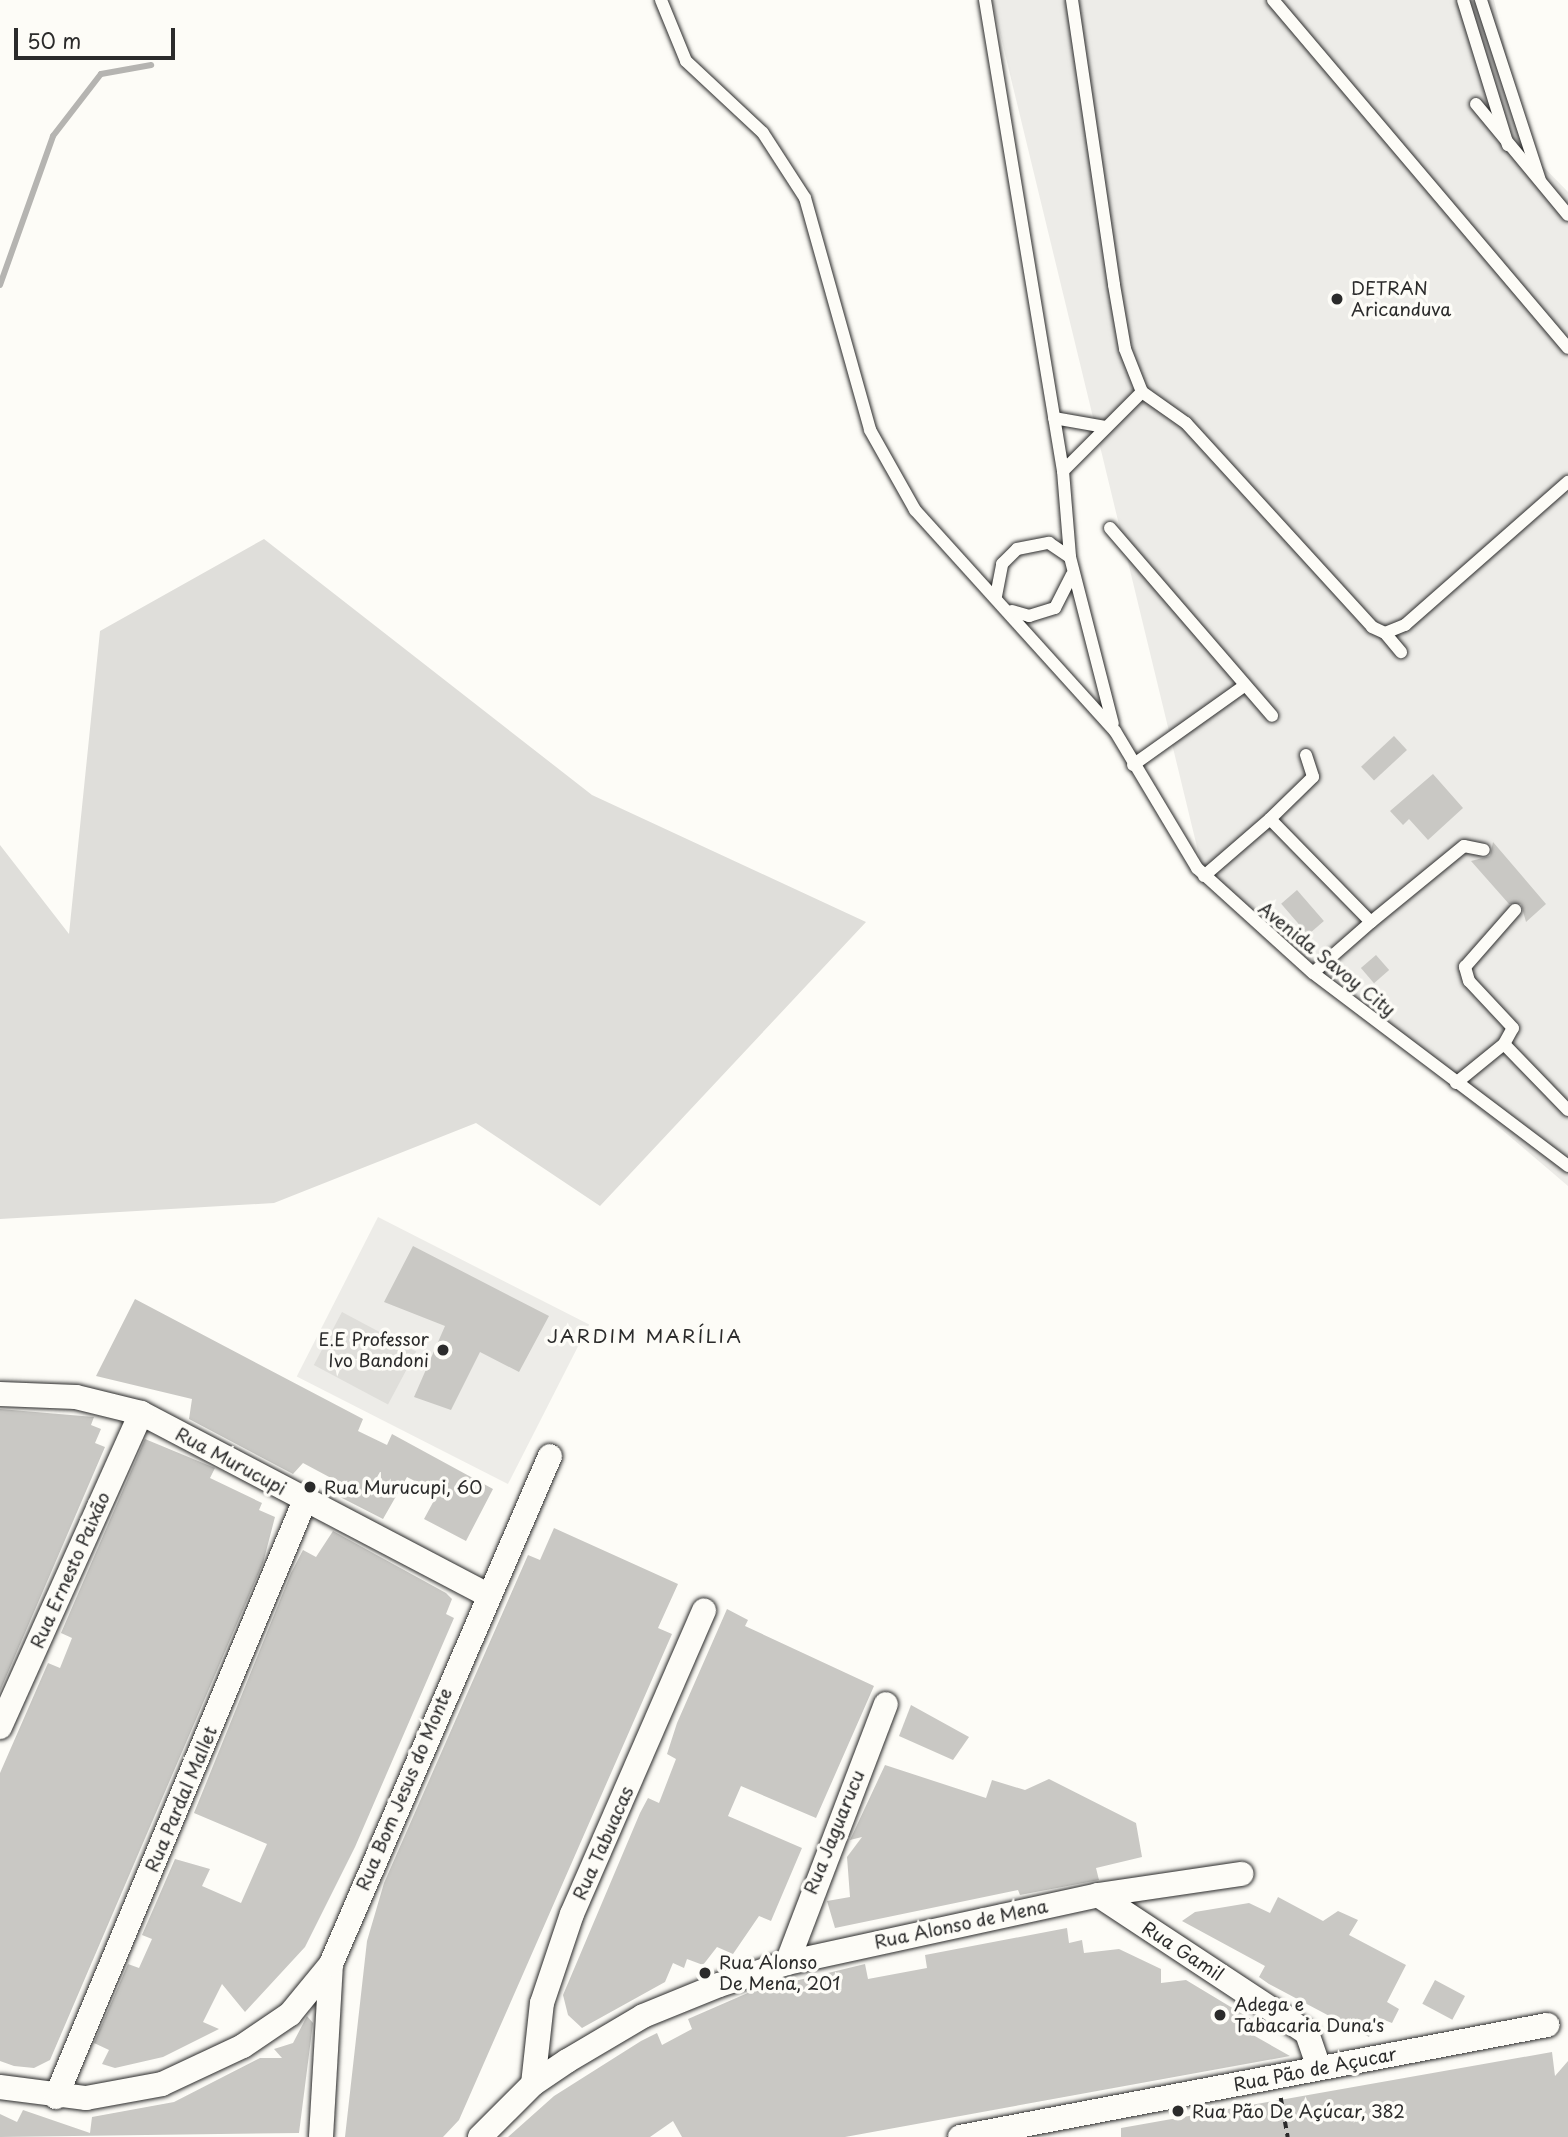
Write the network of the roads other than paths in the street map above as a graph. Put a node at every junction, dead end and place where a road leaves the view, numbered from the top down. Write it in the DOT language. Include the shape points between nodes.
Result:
graph roads {
  1 [pos="661,0"];
  2 [pos="985,0"];
  3 [pos="1072,0"];
  4 [pos="1273,0"];
  5 [pos="1463,0"];
  6 [pos="1481,0"];
  7 [pos="1476,104"];
  8 [pos="1508,145"];
  9 [pos="1540,180"];
  10 [pos="1568,215"];
  11 [pos="1568,348"];
  12 [pos="1142,392"];
  13 [pos="1054,418"];
  14 [pos="1105,427"];
  15 [pos="1063,471"];
  16 [pos="1568,482"];
  17 [pos="1110,528"];
  18 [pos="1072,561"];
  19 [pos="996,596"];
  20 [pos="1012,611"];
  21 [pos="1385,633"];
  22 [pos="1401,652"];
  23 [pos="1244,686"];
  24 [pos="1272,716"];
  25 [pos="1115,731"];
  26 [pos="1306,755"];
  27 [pos="1133,765"];
  28 [pos="1270,819"];
  29 [pos="1484,850"];
  30 [pos="1205,876"];
  31 [pos="1515,910"];
  32 [pos="1371,922"];
  33 [pos="1313,973"];
  34 [pos="1504,1044"];
  35 [pos="1456,1083"];
  36 [pos="1568,1110"];
  37 [pos="1568,1166"];
  38 [pos="0,1394"];
  39 [pos="141,1413"];
  40 [pos="550,1456"];
  41 [pos="305,1500"];
  42 [pos="486,1594"];
  43 [pos="704,1611"];
  44 [pos="886,1704"];
  45 [pos="0,1727"];
  46 [pos="1241,1874"];
  47 [pos="1098,1895"];
  48 [pos="787,1963"];
  49 [pos="331,1964"];
  50 [pos="1547,2025"];
  51 [pos="1319,2068"];
  52 [pos="533,2084"];
  53 [pos="0,2087"];
  54 [pos="56,2097"];
  55 [pos="321,2137"];
  56 [pos="480,2137"];
  57 [pos="964,2137"];
  1 -- 19 [label="lane" via="686,61 764,133 805,198 846,357 888,468 915,510"];
  2 -- 13 [label="lane"];
  3 -- 12 [label="lane" via="1125,349"];
  4 -- 11 [label="lane"];
  5 -- 8 [label="lane"];
  6 -- 9 [label="lane"];
  7 -- 8 [label="lane"];
  8 -- 9 [label="lane"];
  9 -- 10 [label="lane"];
  12 -- 14 [label="lane"];
  12 -- 21 [label="lane" via="1186,423 1353,608"];
  13 -- 14 [label="lane"];
  13 -- 15 [label="lane"];
  14 -- 15 [label="lane"];
  15 -- 18 [label="lane"];
  16 -- 21 [label="lane" via="1405,625"];
  17 -- 23 [label="lane"];
  18 -- 19 [label="lane" via="1049,543 1017,549 1002,564"];
  18 -- 20 [label="lane" via="1067,595 1055,608 1030,616"];
  18 -- 25 [label="lane"];
  19 -- 20 [label="lane"];
  20 -- 25 [label="lane"];
  21 -- 22 [label="lane"];
  23 -- 24 [label="lane"];
  23 -- 27 [label="lane"];
  25 -- 27 [label="lane, Avenida Savoy City"];
  26 -- 28 [label="lane" via="1313,777"];
  27 -- 30 [label="lane, Avenida Savoy City"];
  28 -- 30 [label="lane"];
  28 -- 32 [label="lane"];
  29 -- 32 [label="lane" via="1464,846"];
  30 -- 33 [label="lane, Avenida Savoy City"];
  31 -- 34 [label="lane" via="1465,967 1469,981 1513,1028"];
  32 -- 33 [label="lane"];
  33 -- 35 [label="lane, Avenida Savoy City"];
  34 -- 35 [label="lane"];
  34 -- 36 [label="lane"];
  35 -- 37 [label="lane, Avenida Savoy City"];
  38 -- 39 [label="street, Rua Murucupi" via="76,1397"];
  39 -- 41 [label="street, Rua Murucupi"];
  39 -- 45 [label="street, Rua Ernesto Paixão"];
  40 -- 42 [label="street, Rua Bom Jesus do Monte"];
  41 -- 42 [label="street, Rua Murucupi"];
  41 -- 54 [label="street, Rua Pardal Mallet"];
  42 -- 49 [label="street, Rua Bom Jesus do Monte"];
  43 -- 52 [label="street, Rua Tabuacas" via="572,1914 542,2003"];
  44 -- 48 [label="street, Rua Jaguarucu"];
  46 -- 47 [label="street, Rua Alonso de Mena"];
  47 -- 48 [label="street, Rua Alonso de Mena"];
  47 -- 51 [label="street, Rua Gamil" via="1307,2033"];
  48 -- 52 [label="street, Rua Alonso de Mena" via="643,2016"];
  49 -- 54 [label="street" via="290,2014 206,2065 124,2094"];
  49 -- 55 [label="street, Rua Bom Jesus do Monte"];
  50 -- 51 [label="street, Rua Pão de Açucar"];
  51 -- 57 [label="street, Rua Pão de Açucar"];
  52 -- 56 [label="street, Rua Alonso de Mena"];
  53 -- 54 [label="street"];
}
